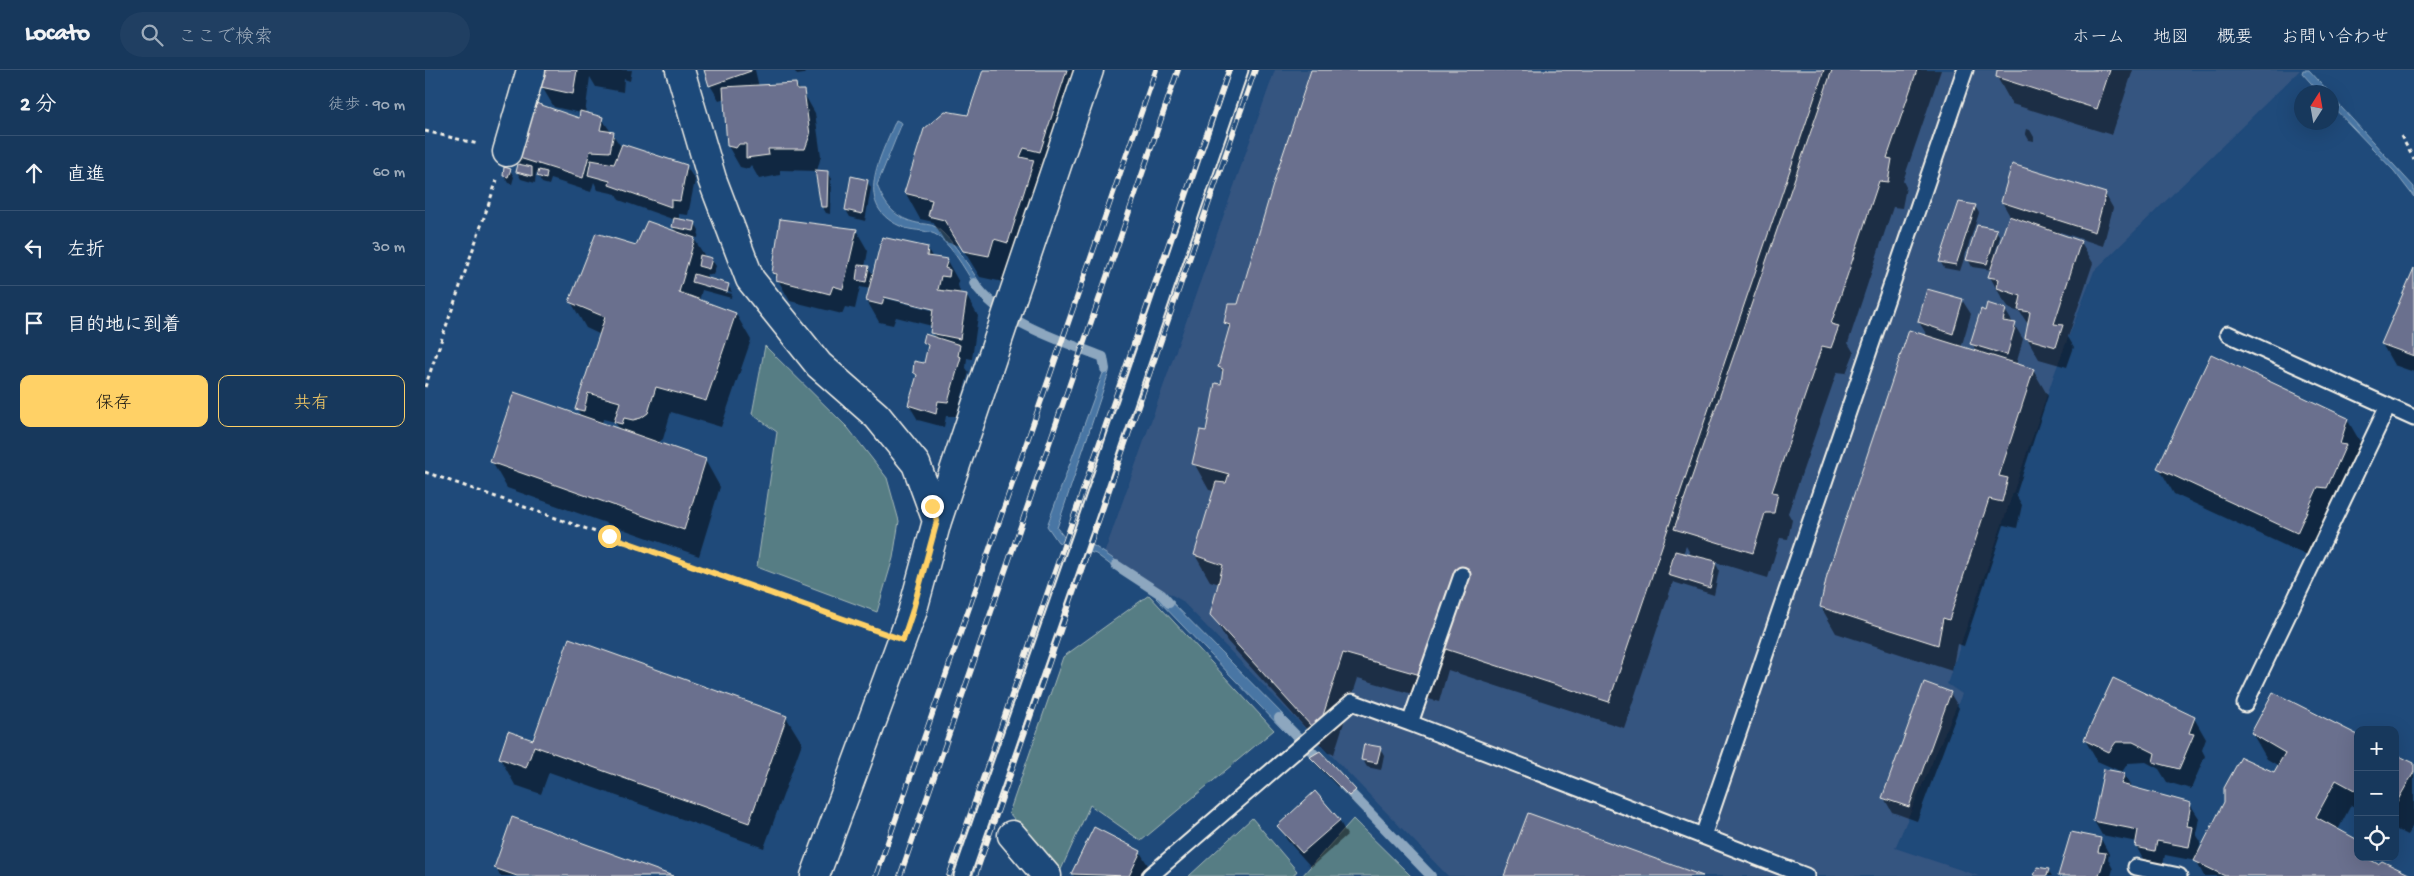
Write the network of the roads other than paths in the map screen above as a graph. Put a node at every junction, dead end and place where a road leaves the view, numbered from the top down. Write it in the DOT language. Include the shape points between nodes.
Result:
graph roads {
  1 [pos="531,70"];
  2 [pos="680,70"];
  3 [pos="1089,70"];
  4 [pos="1240,70"];
  5 [pos="1965,70"];
  6 [pos="507,152"];
  7 [pos="2228,334"];
  8 [pos="2388,406"];
  9 [pos="2414,418"];
  10 [pos="937,521"];
  11 [pos="1462,575"];
  12 [pos="2245,704"];
  13 [pos="1410,723"];
  14 [pos="1012,835"];
  15 [pos="1703,836"];
  16 [pos="2136,867"];
  17 [pos="815,876"];
  18 [pos="962,876"];
  19 [pos="1047,876"];
  20 [pos="1150,876"];
  21 [pos="1806,876"];
  22 [pos="2179,876"];
  1 -- 6 [label="street"];
  2 -- 10 [label="street" via="712,180 750,279 819,365 877,416 916,464"];
  3 -- 10 [label="street"];
  4 -- 18 [label="lane"];
  5 -- 15 [label="lane"];
  7 -- 8 [label="lane"];
  8 -- 9 [label="lane"];
  8 -- 12 [label="lane"];
  10 -- 17 [label="street" via="903,640"];
  11 -- 13 [label="lane"];
  13 -- 15 [label="lane"];
  13 -- 20 [label="lane" via="1352,702"];
  14 -- 19 [label="street"];
  15 -- 21 [label="lane"];
  16 -- 22 [label="lane"];
}
